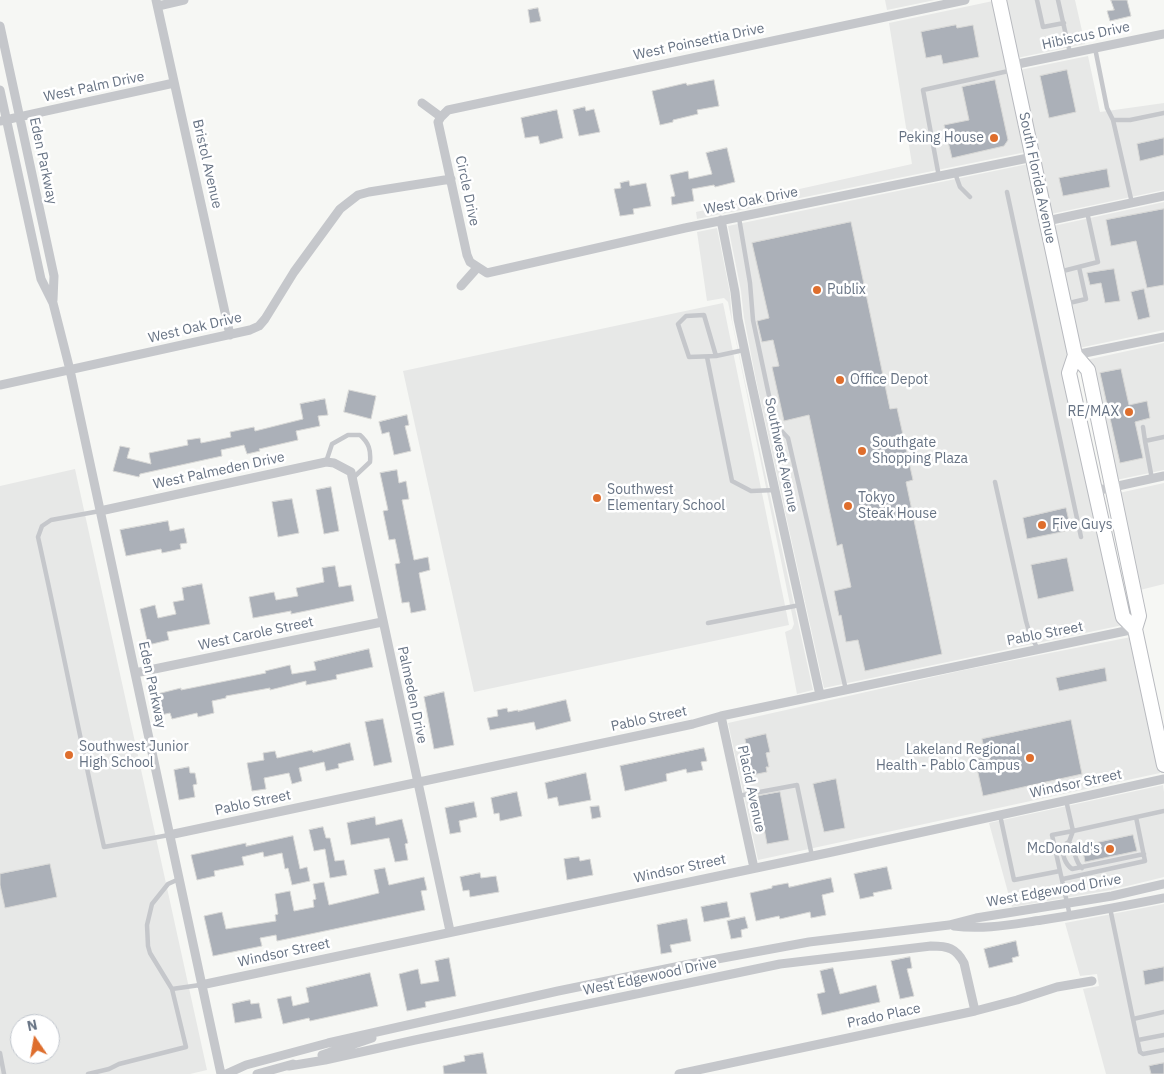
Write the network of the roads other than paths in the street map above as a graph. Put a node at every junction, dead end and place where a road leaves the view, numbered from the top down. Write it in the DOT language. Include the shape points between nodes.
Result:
graph roads {
  1 [pos="184,0"];
  2 [pos="966,0"];
  3 [pos="998,0"];
  4 [pos="1037,0"];
  5 [pos="1058,0"];
  6 [pos="157,3"];
  7 [pos="1064,23"];
  8 [pos="0,26"];
  9 [pos="1164,34"];
  10 [pos="1095,48"];
  11 [pos="1070,53"];
  12 [pos="1013,68"];
  13 [pos="174,84"];
  14 [pos="0,90"];
  15 [pos="422,103"];
  16 [pos="1164,114"];
  17 [pos="20,116"];
  18 [pos="441,117"];
  19 [pos="3,120"];
  20 [pos="1113,120"];
  21 [pos="1033,157"];
  22 [pos="955,173"];
  23 [pos="939,176"];
  24 [pos="451,179"];
  25 [pos="1007,192"];
  26 [pos="970,196"];
  27 [pos="1164,196"];
  28 [pos="1132,203"];
  29 [pos="1087,212"];
  30 [pos="739,218"];
  31 [pos="721,220"];
  32 [pos="1046,221"];
  33 [pos="1080,267"];
  34 [pos="477,268"];
  35 [pos="1057,272"];
  36 [pos="461,286"];
  37 [pos="53,303"];
  38 [pos="1064,304"];
  39 [pos="230,334"];
  40 [pos="1164,337"];
  41 [pos="744,350"];
  42 [pos="1075,355"];
  43 [pos="716,356"];
  44 [pos="707,357"];
  45 [pos="70,370"];
  46 [pos="0,384"];
  47 [pos="1143,427"];
  48 [pos="1164,437"];
  49 [pos="1145,441"];
  50 [pos="326,462"];
  51 [pos="343,467"];
  52 [pos="1164,476"];
  53 [pos="352,479"];
  54 [pos="1152,479"];
  55 [pos="995,482"];
  56 [pos="1112,488"];
  57 [pos="775,490"];
  58 [pos="1094,491"];
  59 [pos="100,511"];
  60 [pos="1081,537"];
  61 [pos="800,605"];
  62 [pos="382,622"];
  63 [pos="708,623"];
  64 [pos="1135,629"];
  65 [pos="1038,649"];
  66 [pos="135,673"];
  67 [pos="846,690"];
  68 [pos="820,695"];
  69 [pos="721,716"];
  70 [pos="1159,721"];
  71 [pos="1164,765"];
  72 [pos="1164,779"];
  73 [pos="417,782"];
  74 [pos="738,796"];
  75 [pos="1066,800"];
  76 [pos="1164,811"];
  77 [pos="1000,815"];
  78 [pos="1136,817"];
  79 [pos="1073,831"];
  80 [pos="170,836"];
  81 [pos="1069,842"];
  82 [pos="1144,854"];
  83 [pos="812,856"];
  84 [pos="754,868"];
  85 [pos="1082,868"];
  86 [pos="1060,871"];
  87 [pos="1063,878"];
  88 [pos="179,879"];
  89 [pos="1164,884"];
  90 [pos="1164,898"];
  91 [pos="1068,904"];
  92 [pos="1110,908"];
  93 [pos="1070,916"];
  94 [pos="949,925"];
  95 [pos="450,931"];
  96 [pos="1092,981"];
  97 [pos="201,985"];
  98 [pos="172,989"];
  99 [pos="975,1011"];
  100 [pos="1164,1012"];
  101 [pos="1133,1018"];
  102 [pos="405,1026"];
  103 [pos="1164,1035"];
  104 [pos="1138,1040"];
  105 [pos="1164,1050"];
  106 [pos="0,1053"];
  107 [pos="289,1066"];
  108 [pos="96,1073"];
  109 [pos="4,1074"];
  110 [pos="88,1074"];
  111 [pos="221,1074"];
  112 [pos="226,1074"];
  113 [pos="257,1074"];
  114 [pos="680,1074"];
  1 -- 6 [label="street"];
  2 -- 18 [label="street, West Poinsettia Drive" via="458,107"];
  3 -- 12 [label="main road, South Florida Avenue"];
  4 -- 7 [label="lane" via="1043,27"];
  5 -- 7 [label="lane"];
  6 -- 13 [label="street, Bristol Avenue"];
  7 -- 11 [label="lane"];
  8 -- 17 [label="street, Eden Parkway"];
  9 -- 10 [label="street, Hibiscus Drive"];
  10 -- 11 [label="street, Hibiscus Drive"];
  10 -- 20 [label="lane" via="1107,108"];
  11 -- 12 [label="street, Hibiscus Drive"];
  12 -- 21 [label="main road, South Florida Avenue"];
  12 -- 23 [label="lane" via="923,90"];
  13 -- 17 [label="street, West Palm Drive"];
  13 -- 39 [label="street, Bristol Avenue"];
  14 -- 19 [label="street, Eden Parkway"];
  15 -- 18 [label="street"];
  16 -- 20 [label="lane"];
  17 -- 19 [label="street, West Palm Drive"];
  17 -- 37 [label="street, Eden Parkway" via="54,276"];
  18 -- 24 [label="street, Circle Drive" via="438,122"];
  19 -- 37 [label="street, Eden Parkway" via="41,279"];
  20 -- 28 [label="lane"];
  21 -- 22 [label="street, West Oak Drive"];
  21 -- 32 [label="main road, South Florida Avenue"];
  22 -- 23 [label="street, West Oak Drive"];
  22 -- 26 [label="lane" via="960,187"];
  23 -- 30 [label="street, West Oak Drive"];
  24 -- 34 [label="street, Circle Drive" via="467,255"];
  24 -- 39 [label="street, West Oak Drive" via="369,192 349,201 310,249 259,326"];
  25 -- 60 [label="lane"];
  27 -- 28 [label="street"];
  28 -- 29 [label="street"];
  29 -- 32 [label="street"];
  29 -- 33 [label="lane" via="1098,262"];
  30 -- 31 [label="street, West Oak Drive"];
  30 -- 67 [label="lane" via="753,320 775,424 788,438"];
  31 -- 34 [label="street, West Oak Drive" via="486,274"];
  31 -- 41 [label="street, Southwest Avenue"];
  32 -- 35 [label="main road, South Florida Avenue"];
  33 -- 35 [label="lane"];
  33 -- 38 [label="lane" via="1086,299"];
  34 -- 36 [label="street"];
  35 -- 38 [label="main road, South Florida Avenue"];
  37 -- 45 [label="street, Eden Parkway"];
  38 -- 42 [label="main road, South Florida Avenue"];
  39 -- 45 [label="street, West Oak Drive"];
  40 -- 42 [label="street"];
  41 -- 43 [label="lane"];
  41 -- 57 [label="street, Southwest Avenue"];
  42 -- 56 [label="main road, South Florida Avenue" via="1088,370"];
  42 -- 58 [label="main road, South Florida Avenue" via="1069,373"];
  43 -- 44 [label="lane"];
  43 -- 44 [label="lane" via="704,315 686,316 678,324 689,357"];
  44 -- 57 [label="lane" via="732,481 751,491"];
  45 -- 46 [label="street, West Oak Drive"];
  45 -- 59 [label="street, Eden Parkway"];
  47 -- 49 [label="lane"];
  48 -- 49 [label="lane"];
  49 -- 54 [label="lane"];
  50 -- 51 [label="street, West Palmeden Drive"];
  50 -- 53 [label="lane" via="332,444 348,435 360,435 367,441 370,462"];
  50 -- 59 [label="street, West Palmeden Drive"];
  51 -- 53 [label="street, Palmeden Drive" via="350,472"];
  52 -- 54 [label="street"];
  53 -- 62 [label="street, Palmeden Drive"];
  54 -- 56 [label="street"];
  55 -- 65 [label="lane" via="1030,636"];
  56 -- 58 [label="street"];
  56 -- 64 [label="main road, South Florida Avenue" via="1140,616"];
  57 -- 61 [label="street, Southwest Avenue"];
  58 -- 64 [label="main road, South Florida Avenue" via="1123,617"];
  59 -- 66 [label="street, Eden Parkway"];
  59 -- 80 [label="lane" via="51,520 42,526 38,537 98,821 104,847"];
  61 -- 63 [label="lane"];
  61 -- 68 [label="street, Southwest Avenue"];
  62 -- 66 [label="street, West Carole Street"];
  62 -- 73 [label="street, Palmeden Drive"];
  64 -- 65 [label="street, Pablo Street"];
  64 -- 70 [label="main road, South Florida Avenue"];
  65 -- 67 [label="street, Pablo Street"];
  66 -- 80 [label="street, Eden Parkway"];
  67 -- 68 [label="street, Pablo Street"];
  68 -- 69 [label="street, Pablo Street"];
  69 -- 73 [label="street, Pablo Street"];
  69 -- 74 [label="street, Placid Avenue"];
  70 -- 71 [label="main road, South Florida Avenue"];
  72 -- 75 [label="street, Windsor Street"];
  73 -- 80 [label="street, Pablo Street"];
  73 -- 95 [label="street, Palmeden Drive"];
  74 -- 83 [label="lane" via="797,785"];
  74 -- 84 [label="street, Placid Avenue"];
  75 -- 77 [label="street, Windsor Street"];
  75 -- 79 [label="lane"];
  76 -- 78 [label="lane"];
  77 -- 83 [label="street, Windsor Street"];
  77 -- 86 [label="lane" via="1014,880"];
  78 -- 79 [label="lane"];
  78 -- 82 [label="lane"];
  79 -- 81 [label="lane"];
  79 -- 86 [label="lane" via="1052,835"];
  80 -- 88 [label="street, Eden Parkway"];
  81 -- 85 [label="lane"];
  81 -- 85 [label="lane" via="1062,846 1067,865 1072,869"];
  82 -- 85 [label="lane"];
  82 -- 87 [label="lane" via="1145,861"];
  83 -- 84 [label="street, Windsor Street"];
  84 -- 95 [label="street, Windsor Street"];
  86 -- 87 [label="lane"];
  87 -- 91 [label="lane"];
  88 -- 97 [label="street, Eden Parkway"];
  88 -- 98 [label="lane" via="168,884 152,904 147,925 150,953"];
  89 -- 91 [label="street, West Edgewood Drive"];
  90 -- 92 [label="street, West Edgewood Drive"];
  91 -- 93 [label="lane"];
  91 -- 94 [label="street, West Edgewood Drive"];
  92 -- 93 [label="street, West Edgewood Drive"];
  92 -- 101 [label="lane"];
  93 -- 94 [label="street, West Edgewood Drive" via="975,929"];
  94 -- 102 [label="street, West Edgewood Drive" via="810,942 558,991"];
  95 -- 97 [label="street, Windsor Street"];
  96 -- 99 [label="street, Prado Place" via="1056,987"];
  97 -- 98 [label="lane"];
  97 -- 111 [label="street, Eden Parkway"];
  98 -- 108 [label="lane" via="186,1048 119,1064"];
  99 -- 107 [label="street, West Edgewood Drive" via="960,956 947,946 931,946 770,966"];
  99 -- 114 [label="street, Prado Place"];
  100 -- 101 [label="lane"];
  101 -- 104 [label="lane"];
  102 -- 107 [label="street, West Edgewood Drive"];
  102 -- 112 [label="street, West Edgewood Drive" via="246,1064"];
  103 -- 104 [label="lane"];
  104 -- 105 [label="lane" via="1143,1054"];
  106 -- 109 [label="lane"];
  107 -- 113 [label="street, West Edgewood Drive"];
  108 -- 110 [label="lane"];
}
